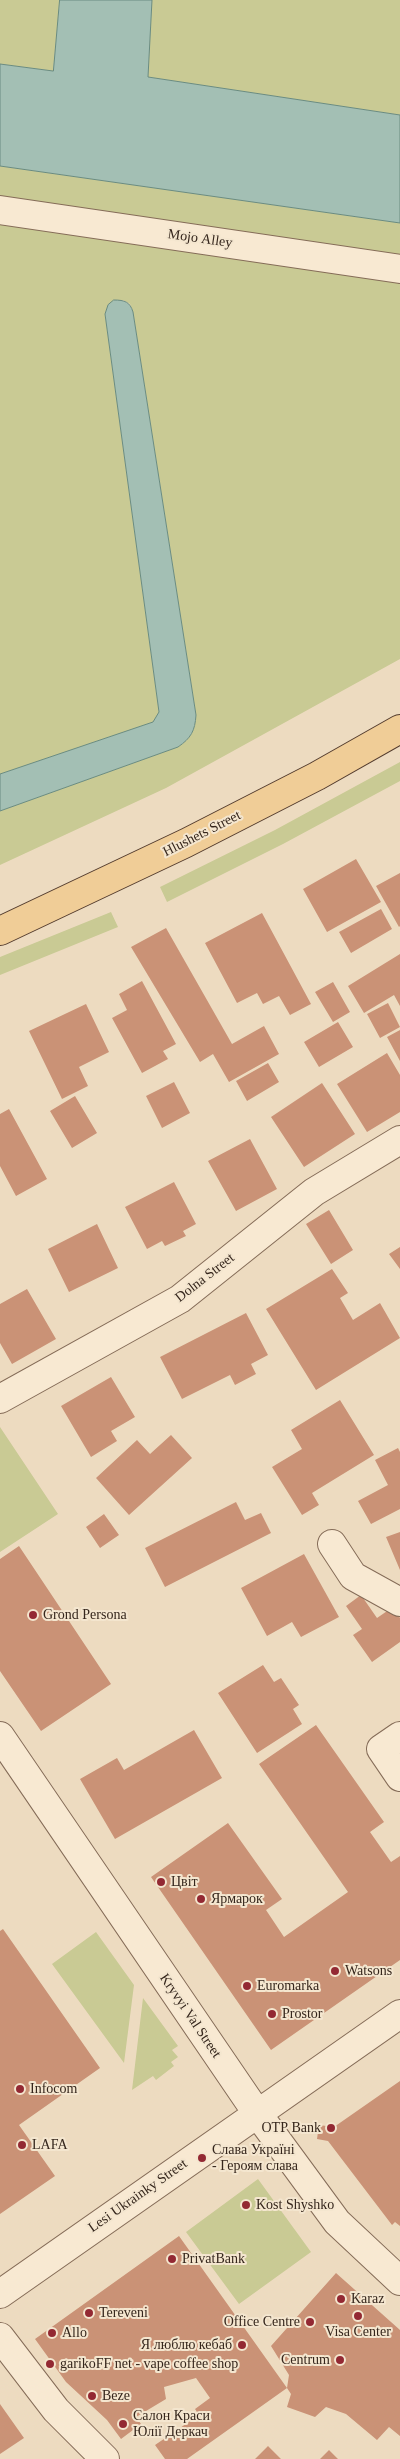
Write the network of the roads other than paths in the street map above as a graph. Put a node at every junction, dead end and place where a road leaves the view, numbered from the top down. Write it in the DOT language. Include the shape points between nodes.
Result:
graph roads {
  1 [pos="0,210"];
  2 [pos="400,269"];
  3 [pos="400,729"];
  4 [pos="0,931"];
  5 [pos="400,1140"];
  6 [pos="0,1399"];
  7 [pos="332,1544"];
  8 [pos="400,1602"];
  9 [pos="0,1736"];
  10 [pos="400,1736"];
  11 [pos="400,1777"];
  12 [pos="400,2014"];
  13 [pos="257,2114"];
  14 [pos="400,2281"];
  15 [pos="0,2294"];
  16 [pos="0,2337"];
  17 [pos="105,2459"];
  1 -- 2 [label="street, Mojo Alley"];
  3 -- 4 [label="main road, Hlushets Street" via="186,843"];
  5 -- 6 [label="street, Dolna Street" via="314,1192 180,1299"];
  7 -- 8 [label="street" via="354,1576"];
  9 -- 13 [label="street, Kryvyi Val Street"];
  10 -- 11 [label="street" via="381,1749"];
  12 -- 13 [label="street, Lesi Ukrainky Street"];
  13 -- 14 [label="street, Kryvyi Val Street" via="337,2222"];
  13 -- 15 [label="street, Lesi Ukrainky Street"];
  16 -- 17 [label="street" via="56,2410"];
}
